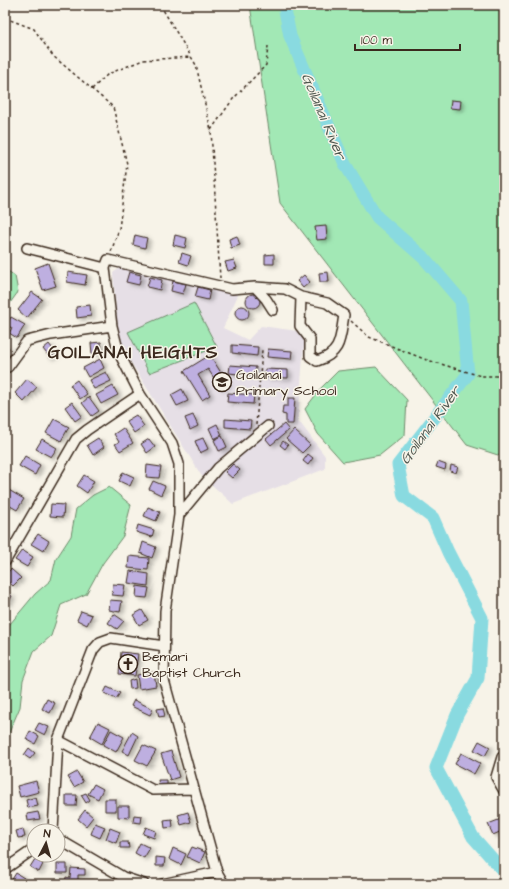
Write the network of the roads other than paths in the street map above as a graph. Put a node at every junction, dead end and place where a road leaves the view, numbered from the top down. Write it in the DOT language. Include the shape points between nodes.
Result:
graph roads {
  1 [pos="27,248"];
  2 [pos="107,264"];
  3 [pos="255,287"];
  4 [pos="301,297"];
  5 [pos="273,310"];
  6 [pos="112,326"];
  7 [pos="8,367"];
  8 [pos="140,394"];
  9 [pos="268,426"];
  10 [pos="179,515"];
  11 [pos="5,562"];
  12 [pos="164,646"];
  13 [pos="58,740"];
  14 [pos="504,756"];
  15 [pos="194,789"];
  16 [pos="504,791"];
  17 [pos="53,823"];
  18 [pos="66,844"];
  19 [pos="26,855"];
  20 [pos="5,869"];
  21 [pos="217,872"];
  22 [pos="122,881"];
  23 [pos="144,884"];
  24 [pos="162,884"];
  25 [pos="224,884"];
  1 -- 2 [label="street"];
  2 -- 3 [label="street" via="232,289"];
  2 -- 6 [label="street"];
  3 -- 4 [label="street" via="285,289"];
  3 -- 5 [label="street"];
  4 -- 4 [label="street" via="300,326 310,339 310,356 317,361 328,358 336,351 344,314 327,303"];
  6 -- 7 [label="street" via="51,334 27,341"];
  6 -- 8 [label="street" via="119,353"];
  8 -- 10 [label="street" via="172,443 179,464"];
  8 -- 11 [label="street" via="76,439"];
  9 -- 10 [label="street" via="218,468"];
  10 -- 12 [label="street" via="165,611"];
  12 -- 13 [label="street" via="111,638 100,642 93,650"];
  12 -- 15 [label="street" via="164,680"];
  13 -- 15 [label="street" via="152,790"];
  13 -- 17 [label="street"];
  14 -- 16 [label="street" via="496,776"];
  15 -- 21 [label="street"];
  18 -- 22 [label="street"];
  19 -- 20 [label="street"];
  21 -- 24 [label="street"];
  21 -- 25 [label="street"];
  22 -- 23 [label="street"];
}
